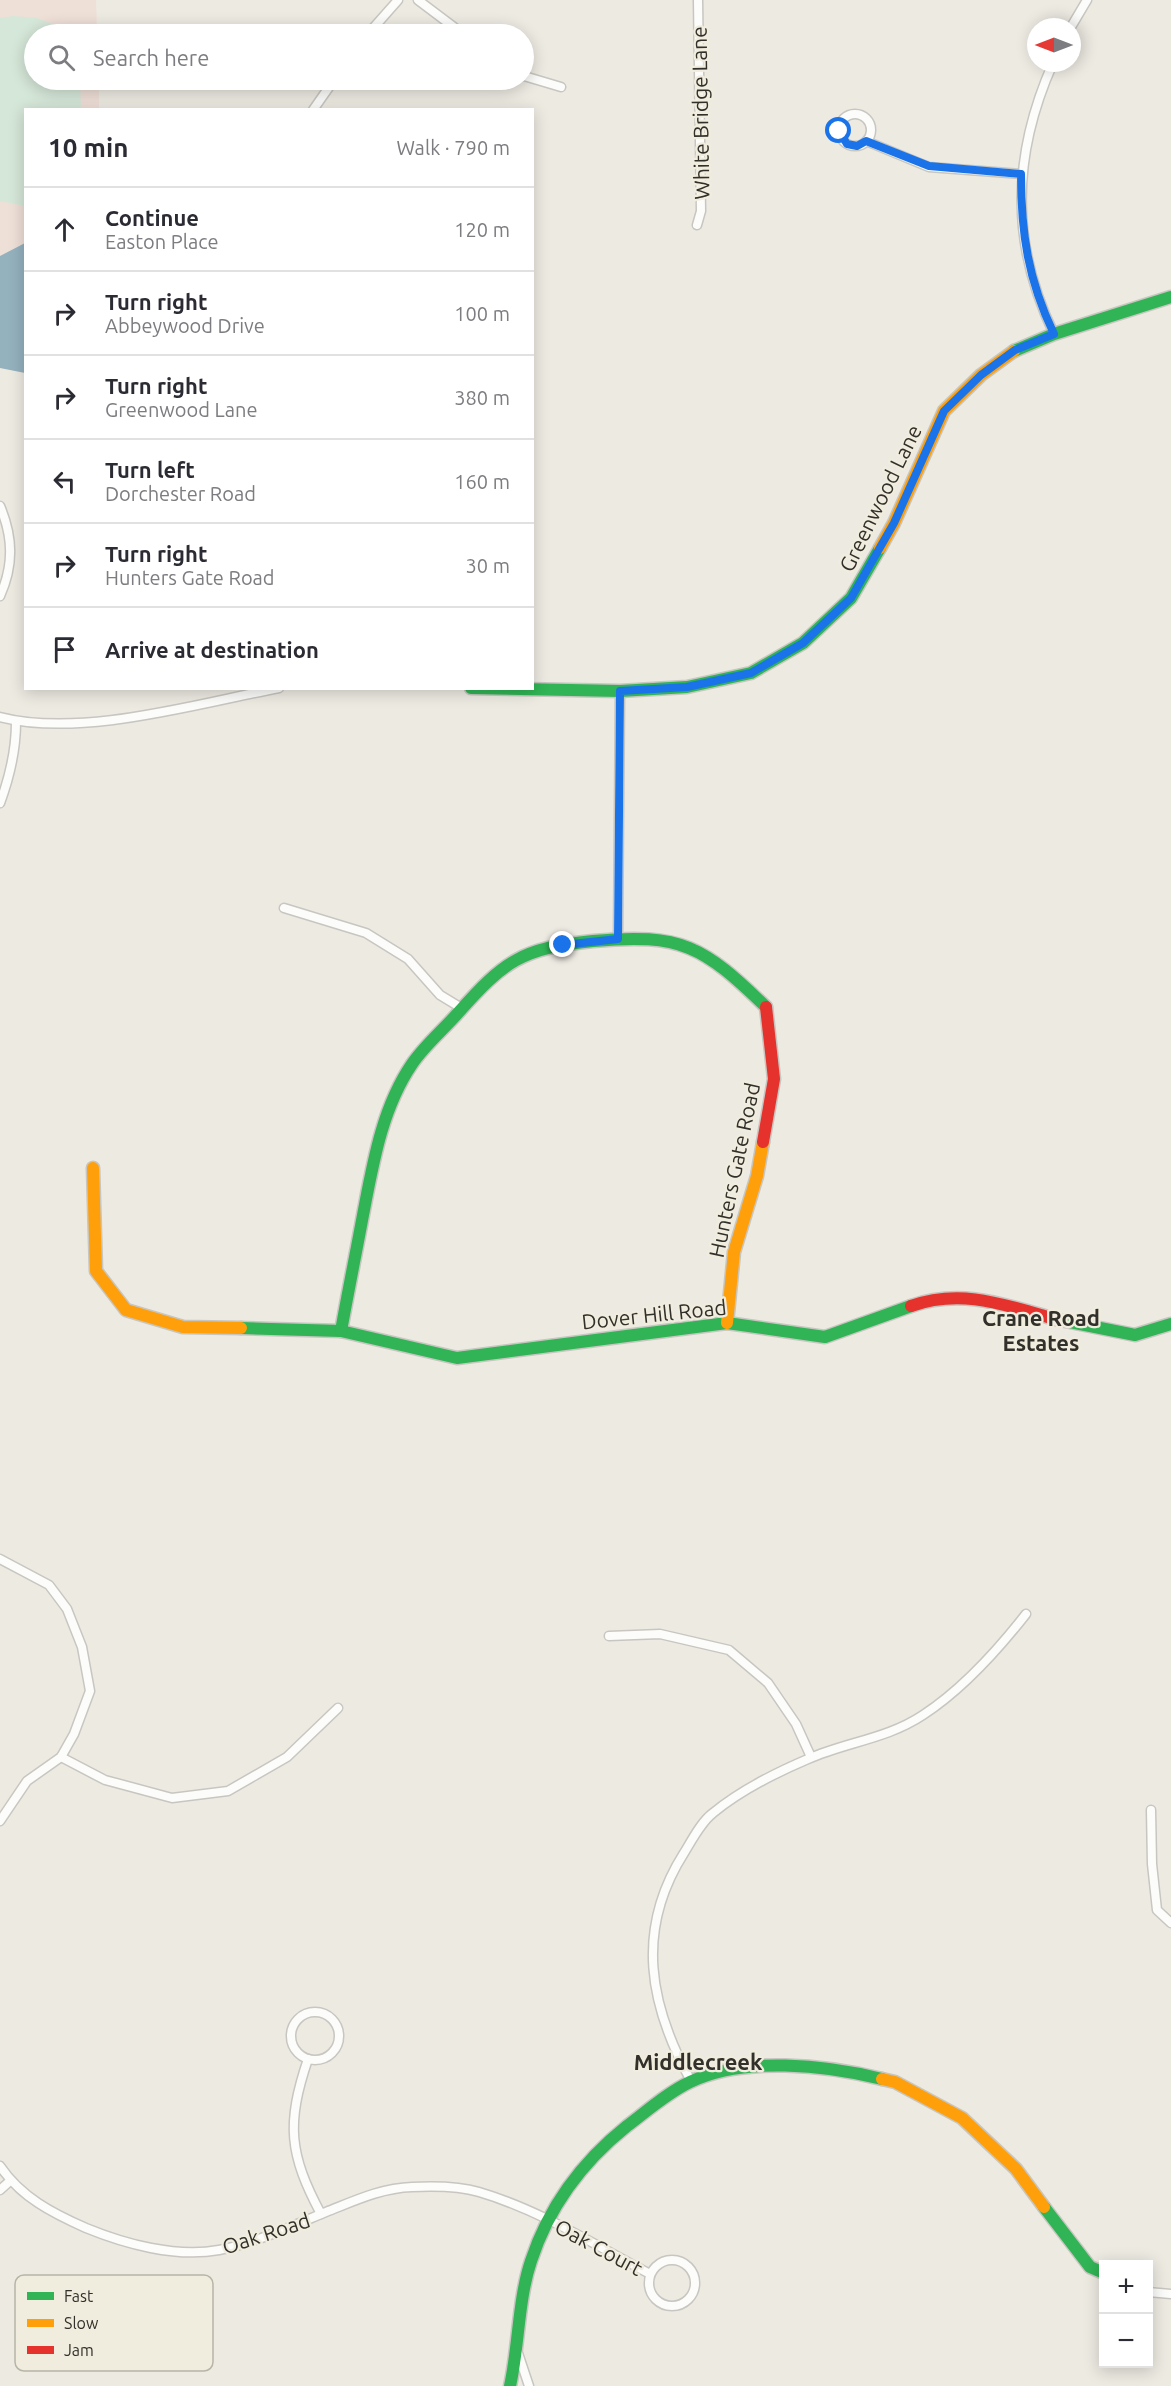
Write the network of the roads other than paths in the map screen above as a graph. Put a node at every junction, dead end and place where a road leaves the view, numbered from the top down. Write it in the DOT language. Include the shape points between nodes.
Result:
graph roads {
  1 [pos="398,0"];
  2 [pos="418,0"];
  3 [pos="698,0"];
  4 [pos="1087,0"];
  5 [pos="1076,18"];
  6 [pos="377,24"];
  7 [pos="450,24"];
  8 [pos="1050,72"];
  9 [pos="534,79"];
  10 [pos="561,87"];
  11 [pos="327,90"];
  12 [pos="314,108"];
  13 [pos="866,141"];
  14 [pos="1021,174"];
  15 [pos="698,225"];
  16 [pos="1171,297"];
  17 [pos="1054,334"];
  18 [pos="0,506"];
  19 [pos="0,596"];
  20 [pos="534,689"];
  21 [pos="268,690"];
  22 [pos="620,691"];
  23 [pos="0,717"];
  24 [pos="16,722"];
  25 [pos="0,803"];
  26 [pos="284,908"];
  27 [pos="618,939"];
  28 [pos="463,1009"];
  29 [pos="93,1168"];
  30 [pos="727,1323"];
  31 [pos="1171,1324"];
  32 [pos="341,1331"];
  33 [pos="0,1559"];
  34 [pos="1026,1614"];
  35 [pos="609,1636"];
  36 [pos="338,1708"];
  37 [pos="61,1757"];
  38 [pos="811,1757"];
  39 [pos="1151,1810"];
  40 [pos="0,1821"];
  41 [pos="1171,1923"];
  42 [pos="308,2059"];
  43 [pos="691,2081"];
  44 [pos="0,2166"];
  45 [pos="10,2181"];
  46 [pos="0,2190"];
  47 [pos="321,2214"];
  48 [pos="547,2219"];
  49 [pos="1099,2271"];
  50 [pos="650,2274"];
  51 [pos="1153,2292"];
  52 [pos="1171,2294"];
  53 [pos="518,2351"];
  54 [pos="510,2386"];
  55 [pos="529,2386"];
  1 -- 6 [label="street"];
  2 -- 7 [label="street"];
  3 -- 15 [label="street, White Bridge Lane"];
  4 -- 5 [label="street"];
  8 -- 14 [label="street" via="1029,129"];
  9 -- 10 [label="street"];
  11 -- 12 [label="street"];
  13 -- 14 [label="street" via="929,166"];
  14 -- 17 [label="street" via="1024,246 1037,298"];
  16 -- 17 [label="street, Greenwood Lane"];
  17 -- 22 [label="street, Greenwood Lane" via="1015,350 981,375 944,411 894,523 851,598 803,643 751,673 687,687"];
  18 -- 19 [label="street" via="9,528 11,555"];
  20 -- 22 [label="street, Greenwood Lane"];
  21 -- 24 [label="street" via="111,720 56,725"];
  22 -- 27 [label="street"];
  23 -- 24 [label="street"];
  24 -- 25 [label="street" via="10,777"];
  26 -- 28 [label="street" via="366,933 408,959 440,995"];
  27 -- 28 [label="street, Hunters Gate Road" via="524,954 489,978"];
  27 -- 30 [label="street, Hunters Gate Road" via="687,945 725,967 766,1007 774,1079 757,1176 734,1252"];
  28 -- 32 [label="street, Hunters Gate Road" via="412,1064 389,1110 376,1149"];
  29 -- 32 [label="street, Dover Hill Road" via="96,1271 126,1310 183,1327"];
  30 -- 31 [label="street, Dover Hill Road" via="825,1337 931,1299 982,1298 1069,1323 1135,1335"];
  30 -- 32 [label="street, Dover Hill Road" via="457,1358"];
  33 -- 37 [label="street" via="48,1585 66,1608 82,1647 90,1691"];
  34 -- 38 [label="street" via="995,1653 923,1715 885,1736"];
  35 -- 38 [label="street" via="660,1634 729,1650 768,1683 796,1724"];
  36 -- 37 [label="street" via="287,1757 228,1791 172,1798 105,1780"];
  37 -- 40 [label="street" via="27,1781"];
  38 -- 43 [label="street" via="773,1775 711,1814 673,1870 661,1900 652,1947 652,1976 675,2052"];
  39 -- 41 [label="street" via="1157,1910"];
  42 -- 42 [label="street" via="324,2058 336,2047 335,2023 323,2013 300,2017 291,2031 293,2047"];
  42 -- 47 [label="street" via="300,2084 293,2135 303,2181"];
  43 -- 48 [label="street" via="602,2146 566,2188"];
  43 -- 49 [label="street" via="736,2069 792,2064 817,2065 895,2082 962,2118 1016,2169 1090,2267"];
  44 -- 45 [label="street, Oak Road"];
  45 -- 46 [label="street"];
  45 -- 47 [label="street, Oak Road" via="48,2212 110,2237 162,2250 218,2250"];
  47 -- 48 [label="street, Oak Road" via="380,2190 420,2187 477,2191"];
  48 -- 50 [label="street, Oak Court"];
  48 -- 53 [label="street" via="524,2285"];
  50 -- 50 [label="street, Oak Court" via="649,2289 665,2306 680,2306 695,2289 694,2274 683,2262 668,2260"];
  51 -- 52 [label="street"];
  53 -- 54 [label="street"];
  53 -- 55 [label="street"];
}
